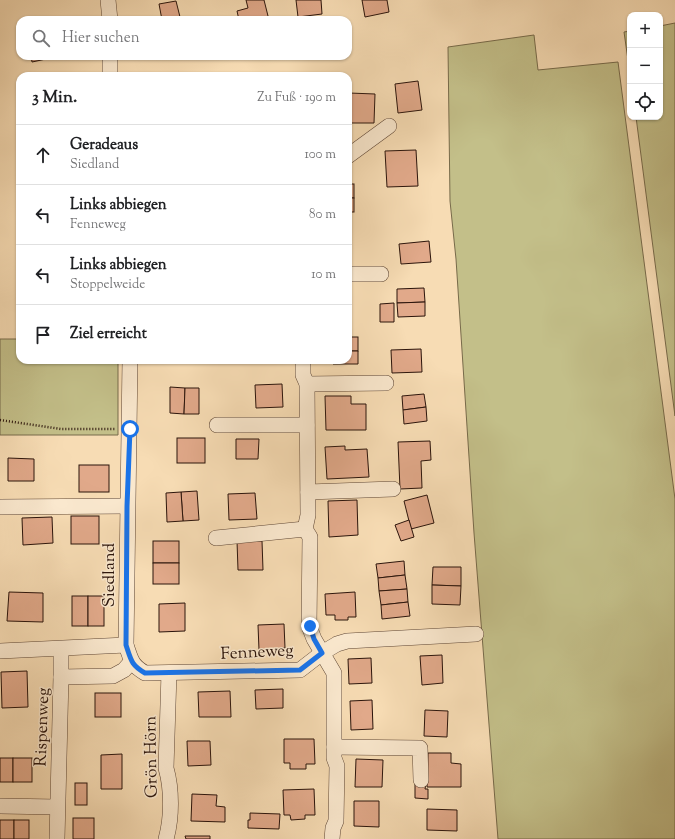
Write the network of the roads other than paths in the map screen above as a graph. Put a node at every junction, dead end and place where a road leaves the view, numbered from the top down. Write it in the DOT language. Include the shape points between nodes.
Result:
graph roads {
  1 [pos="108,0"];
  2 [pos="110,16"];
  3 [pos="110,60"];
  4 [pos="110,72"];
  5 [pos="390,126"];
  6 [pos="352,153"];
  7 [pos="352,274"];
  8 [pos="381,274"];
  9 [pos="130,364"];
  10 [pos="303,364"];
  11 [pos="386,383"];
  12 [pos="307,384"];
  13 [pos="217,425"];
  14 [pos="307,425"];
  15 [pos="393,489"];
  16 [pos="308,492"];
  17 [pos="127,506"];
  18 [pos="0,507"];
  19 [pos="305,529"];
  20 [pos="216,538"];
  21 [pos="476,634"];
  22 [pos="126,645"];
  23 [pos="61,649"];
  24 [pos="0,651"];
  25 [pos="322,653"];
  26 [pos="131,662"];
  27 [pos="169,673"];
  28 [pos="61,677"];
  29 [pos="334,747"];
  30 [pos="421,780"];
  31 [pos="0,806"];
  32 [pos="58,807"];
  33 [pos="57,839"];
  34 [pos="166,839"];
  35 [pos="332,839"];
  1 -- 2 [label="street"];
  3 -- 4 [label="street"];
  5 -- 6 [label="street"];
  7 -- 8 [label="street"];
  9 -- 17 [label="street, Siedland"];
  10 -- 12 [label="street" via="303,375"];
  11 -- 12 [label="street"];
  12 -- 14 [label="street"];
  13 -- 14 [label="street"];
  14 -- 16 [label="street"];
  15 -- 16 [label="street"];
  16 -- 19 [label="street"];
  17 -- 18 [label="street"];
  17 -- 22 [label="street, Siedland"];
  19 -- 20 [label="street"];
  19 -- 25 [label="street" via="310,537 310,626"];
  21 -- 25 [label="street, Fenneweg" via="347,641"];
  22 -- 23 [label="street"];
  22 -- 26 [label="street, Siedland"];
  23 -- 24 [label="street"];
  23 -- 28 [label="street, Rispenweg"];
  25 -- 27 [label="street, Fenneweg" via="300,670"];
  25 -- 29 [label="street" via="334,673"];
  26 -- 27 [label="street, Fenneweg" via="145,673"];
  26 -- 28 [label="street" via="124,670 113,676"];
  27 -- 34 [label="street, Grön Hörn" via="166,768 170,782 169,828"];
  28 -- 32 [label="street, Rispenweg"];
  29 -- 30 [label="street" via="420,748"];
  29 -- 35 [label="street" via="336,821"];
  31 -- 32 [label="street"];
  32 -- 33 [label="street, Rispenweg"];
}
